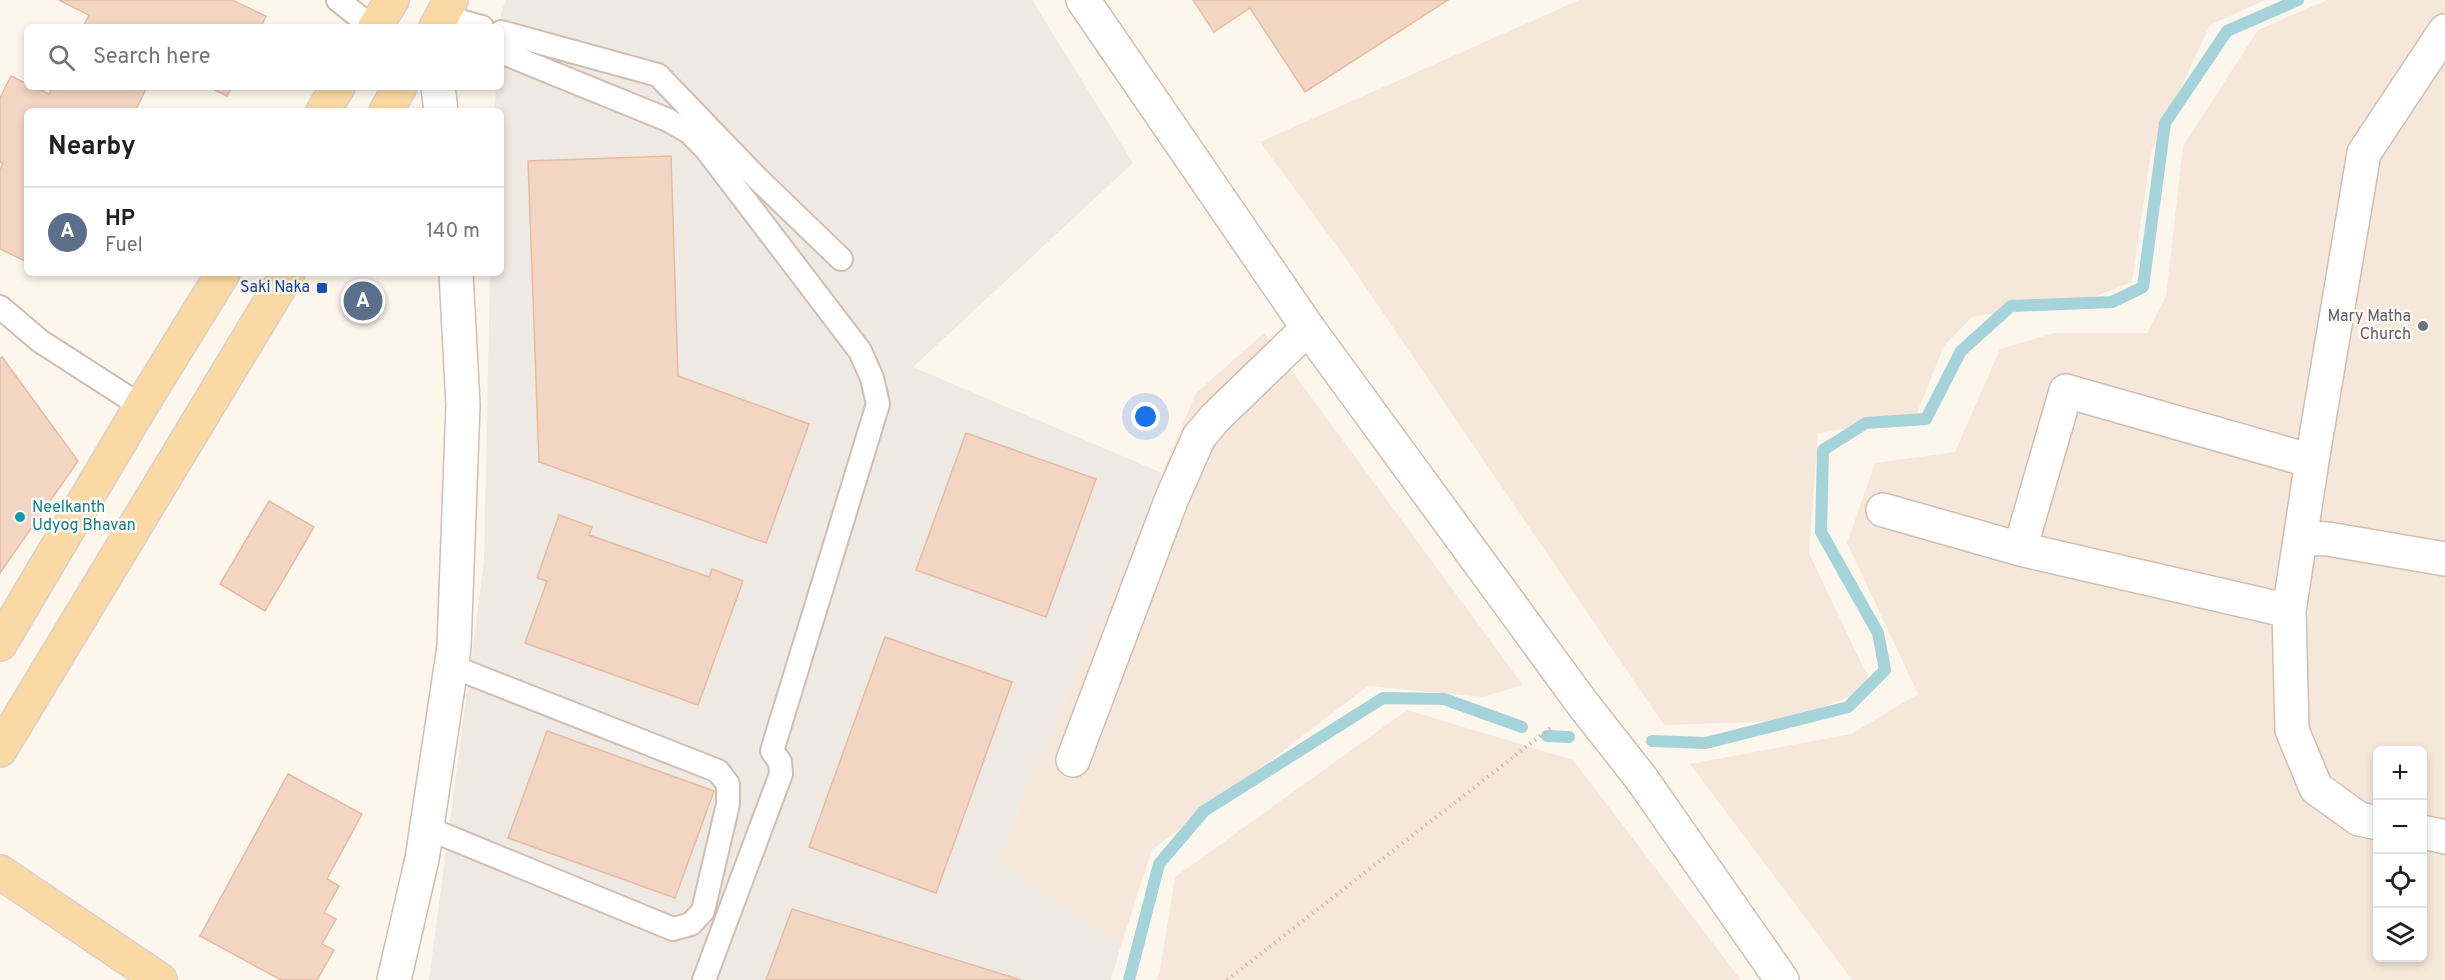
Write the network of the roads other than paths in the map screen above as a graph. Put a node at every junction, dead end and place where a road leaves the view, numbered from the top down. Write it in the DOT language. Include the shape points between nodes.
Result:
graph roads {
  1 [pos="338,0"];
  2 [pos="392,0"];
  3 [pos="1083,0"];
  4 [pos="441,19"];
  5 [pos="370,24"];
  6 [pos="376,24"];
  7 [pos="467,24"];
  8 [pos="2445,31"];
  9 [pos="504,33"];
  10 [pos="504,53"];
  11 [pos="336,90"];
  12 [pos="398,90"];
  13 [pos="438,90"];
  14 [pos="325,108"];
  15 [pos="388,108"];
  16 [pos="441,108"];
  17 [pos="842,259"];
  18 [pos="221,276"];
  19 [pos="286,276"];
  20 [pos="456,276"];
  21 [pos="0,307"];
  22 [pos="1308,328"];
  23 [pos="141,406"];
  24 [pos="2312,461"];
  25 [pos="1882,510"];
  26 [pos="2301,538"];
  27 [pos="2020,549"];
  28 [pos="2445,560"];
  29 [pos="2289,610"];
  30 [pos="0,644"];
  31 [pos="451,666"];
  32 [pos="0,750"];
  33 [pos="1073,760"];
  34 [pos="2373,822"];
  35 [pos="427,828"];
  36 [pos="2427,833"];
  37 [pos="2445,837"];
  38 [pos="0,872"];
  39 [pos="160,980"];
  40 [pos="394,980"];
  41 [pos="704,980"];
  42 [pos="1782,980"];
  1 -- 5 [label="lane"];
  2 -- 6 [label="main road"];
  3 -- 22 [label="street"];
  4 -- 7 [label="lane"];
  8 -- 24 [label="street" via="2364,153"];
  9 -- 17 [label="lane" via="658,75"];
  10 -- 41 [label="lane" via="689,132 860,351 878,404 772,751 780,762 781,774"];
  11 -- 14 [label="main road"];
  12 -- 15 [label="main road"];
  13 -- 16 [label="street"];
  18 -- 23 [label="main road"];
  19 -- 32 [label="main road"];
  20 -- 31 [label="street" via="463,405"];
  21 -- 23 [label="lane" via="40,341"];
  22 -- 33 [label="street" via="1199,436"];
  22 -- 42 [label="street" via="1641,778"];
  23 -- 30 [label="main road"];
  24 -- 26 [label="street"];
  24 -- 27 [label="street" via="2066,391"];
  25 -- 27 [label="street"];
  26 -- 28 [label="street" via="2328,539"];
  26 -- 29 [label="street"];
  27 -- 29 [label="street"];
  29 -- 34 [label="street" via="2292,730 2316,788 2359,819"];
  31 -- 35 [label="street"];
  31 -- 35 [label="lane" via="718,771 728,784 728,804 703,911 691,924 673,929"];
  35 -- 40 [label="street"];
  36 -- 37 [label="street"];
  38 -- 39 [label="main road"];
}
